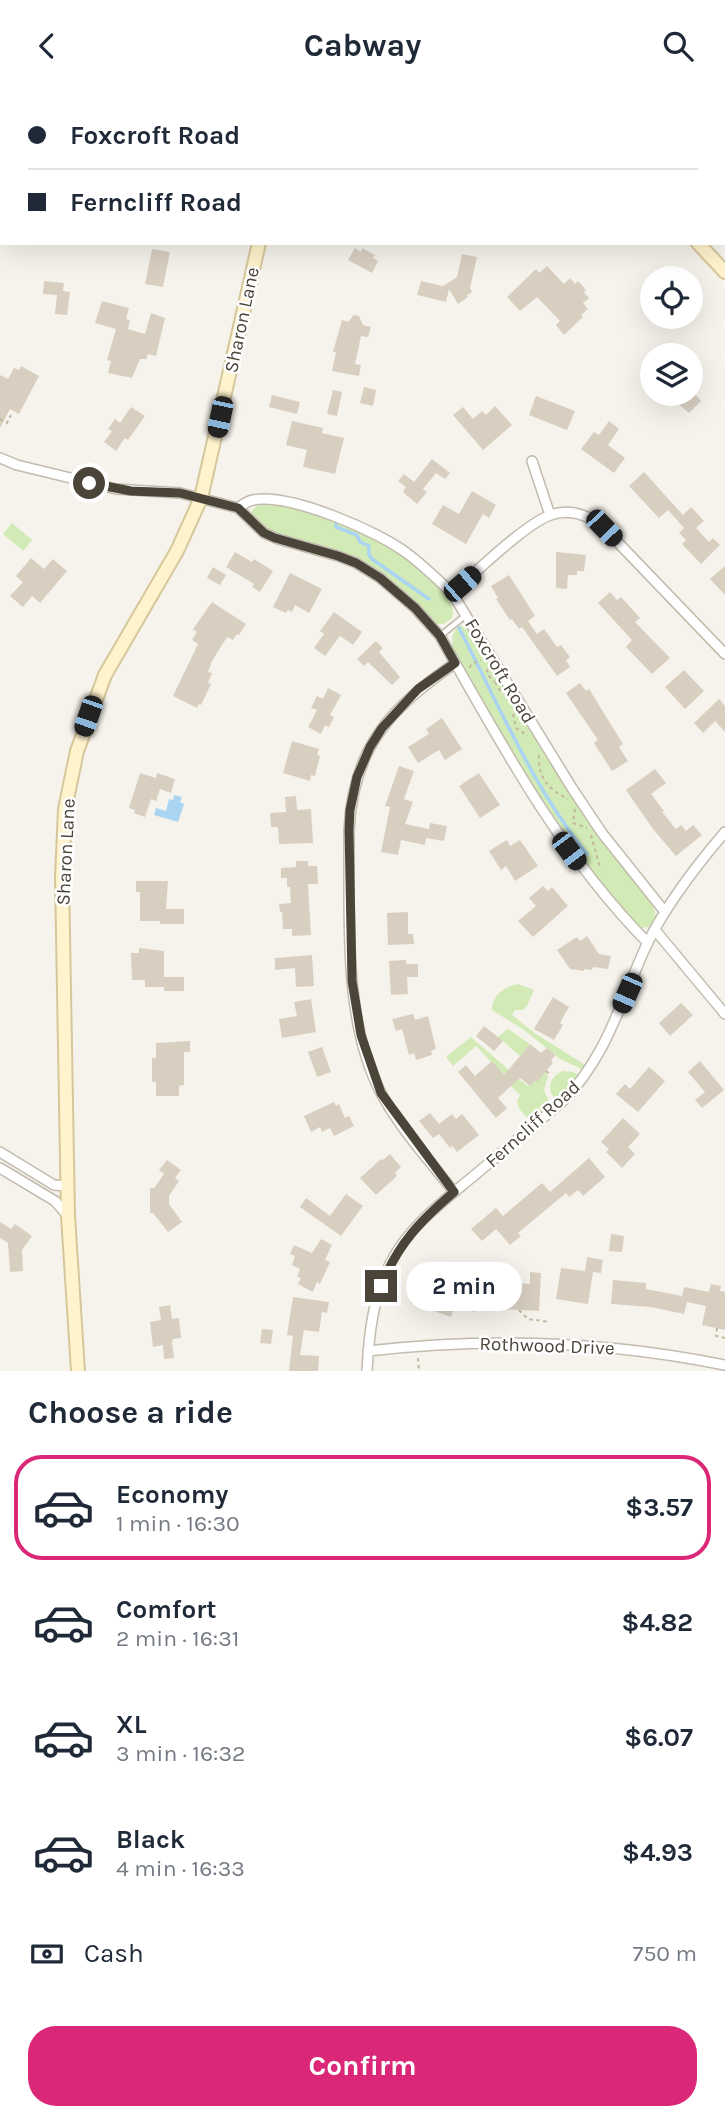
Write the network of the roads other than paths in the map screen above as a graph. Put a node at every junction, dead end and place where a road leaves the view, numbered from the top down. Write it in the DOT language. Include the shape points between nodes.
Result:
graph roads {
  1 [pos="258,245"];
  2 [pos="700,245"];
  3 [pos="725,272"];
  4 [pos="0,458"];
  5 [pos="532,461"];
  6 [pos="201,498"];
  7 [pos="238,508"];
  8 [pos="550,515"];
  9 [pos="452,593"];
  10 [pos="466,615"];
  11 [pos="440,636"];
  12 [pos="725,654"];
  13 [pos="455,663"];
  14 [pos="725,832"];
  15 [pos="665,912"];
  16 [pos="655,930"];
  17 [pos="648,943"];
  18 [pos="725,1014"];
  19 [pos="0,1152"];
  20 [pos="0,1167"];
  21 [pos="68,1186"];
  22 [pos="454,1192"];
  23 [pos="68,1216"];
  24 [pos="368,1350"];
  25 [pos="725,1366"];
  26 [pos="78,1371"];
  27 [pos="367,1371"];
  1 -- 6 [label="main road, Sharon Lane"];
  2 -- 3 [label="main road"];
  4 -- 6 [label="street, Foxcroft Road" via="116,489"];
  5 -- 8 [label="street"];
  6 -- 7 [label="street, Foxcroft Road"];
  6 -- 21 [label="main road, Sharon Lane" via="177,551 105,675 76,751 69,784 62,857"];
  7 -- 9 [label="street, Foxcroft Road" via="253,500 280,501 343,519 407,553"];
  7 -- 11 [label="street, Foxcroft Road" via="264,533 338,556 380,578"];
  8 -- 9 [label="street"];
  8 -- 12 [label="street" via="572,513 599,524"];
  9 -- 10 [label="street, Foxcroft Road"];
  10 -- 11 [label="lane"];
  10 -- 15 [label="street, Foxcroft Road" via="586,809"];
  11 -- 13 [label="street, Foxcroft Road"];
  13 -- 17 [label="street, Foxcroft Road" via="565,846 610,904"];
  13 -- 22 [label="street" via="411,696 376,737 357,777 349,830 352,981 361,1035 381,1093"];
  14 -- 15 [label="street, Ferncliff Road"];
  15 -- 16 [label="street, Ferncliff Road"];
  16 -- 17 [label="street, Ferncliff Road"];
  16 -- 18 [label="street"];
  17 -- 22 [label="street, Ferncliff Road" via="610,1033 581,1083"];
  19 -- 21 [label="street" via="54,1185"];
  20 -- 23 [label="street" via="55,1201"];
  21 -- 23 [label="main road, Sharon Lane"];
  22 -- 24 [label="street, Ferncliff Road" via="421,1221 391,1262 374,1309"];
  23 -- 26 [label="main road, Sharon Lane"];
  24 -- 25 [label="street, Rothwood Drive" via="482,1342 565,1344 630,1349"];
  24 -- 27 [label="street, Ferncliff Road"];
}
